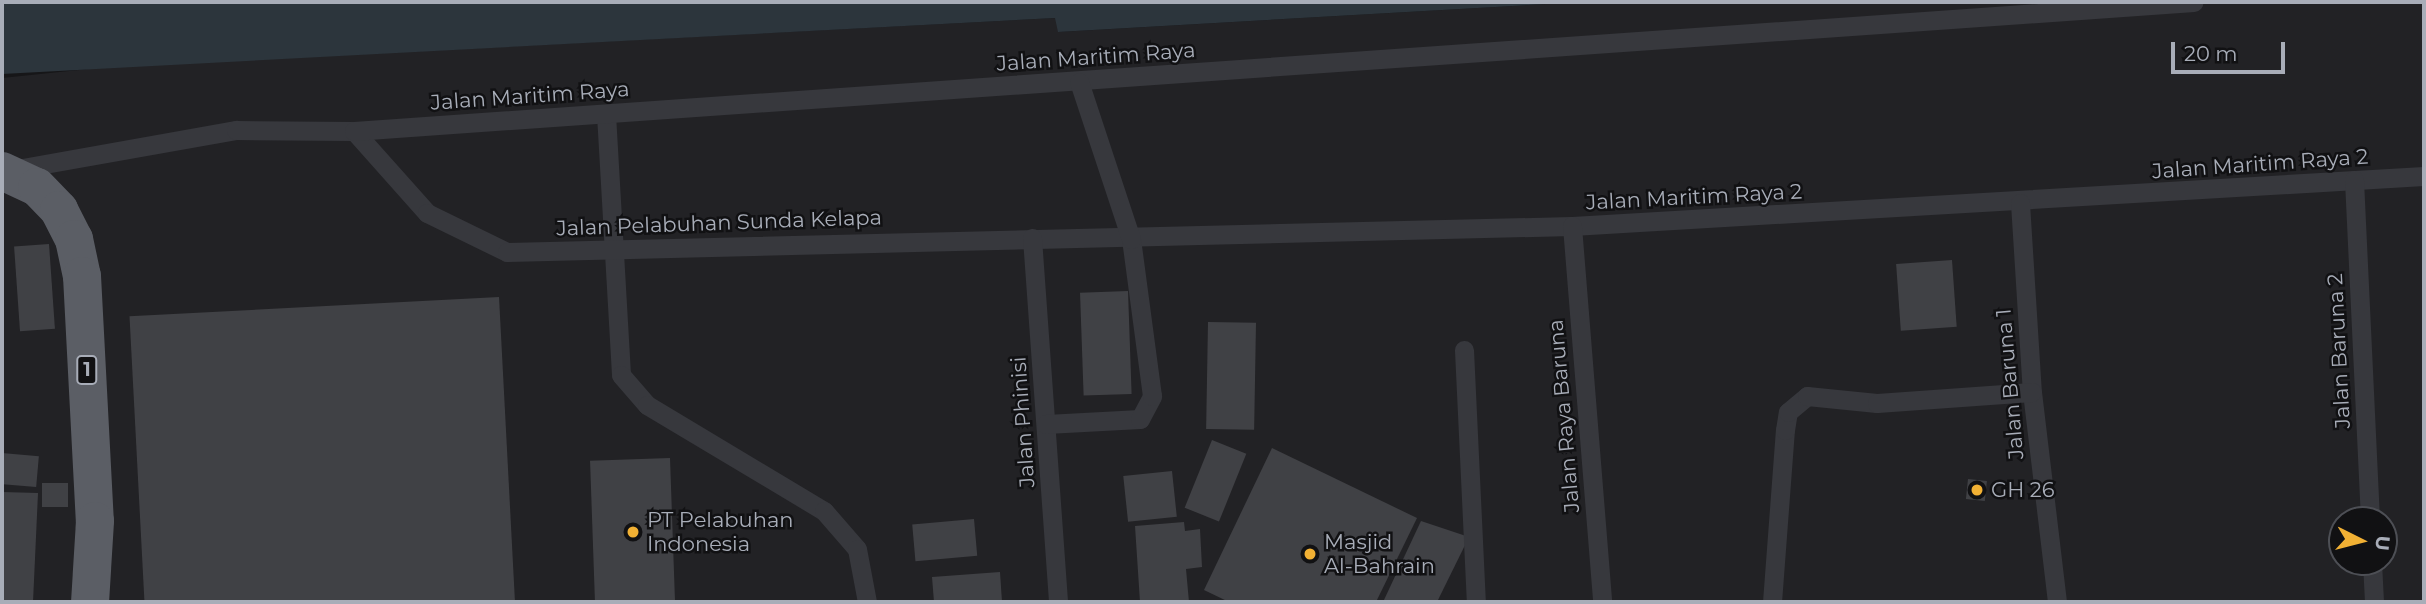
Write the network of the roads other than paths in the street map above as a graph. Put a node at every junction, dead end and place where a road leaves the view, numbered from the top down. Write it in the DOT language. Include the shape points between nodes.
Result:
graph roads {
  1 [pos="2193,2"];
  2 [pos="1079,82"];
  3 [pos="606,114"];
  4 [pos="354,131"];
  5 [pos="3,172"];
  6 [pos="2424,176"];
  7 [pos="2354,180"];
  8 [pos="2020,203"];
  9 [pos="1572,226"];
  10 [pos="1032,238"];
  11 [pos="1131,239"];
  12 [pos="611,249"];
  13 [pos="1464,350"];
  14 [pos="2032,392"];
  15 [pos="1046,424"];
  16 [pos="2369,506"];
  17 [pos="2373,576"];
  18 [pos="90,602"];
  19 [pos="867,602"];
  20 [pos="1059,602"];
  21 [pos="1476,602"];
  22 [pos="1602,602"];
  23 [pos="1772,602"];
  24 [pos="2057,602"];
  25 [pos="2374,602"];
  1 -- 2 [label="lane, Jalan Maritim Raya"];
  2 -- 3 [label="lane, Jalan Maritim Raya"];
  2 -- 11 [label="lane"];
  3 -- 4 [label="lane, Jalan Maritim Raya"];
  3 -- 12 [label="lane"];
  4 -- 5 [label="lane, Jalan Maritim Raya" via="236,130"];
  4 -- 12 [label="lane, Jalan Pelabuhan Sunda Kelapa" via="427,213 507,252"];
  5 -- 18 [label="highway, 1" via="37,187 59,210 74,239 82,275 95,521"];
  6 -- 7 [label="lane, Jalan Maritim Raya 2"];
  7 -- 8 [label="lane, Jalan Maritim Raya 2"];
  7 -- 16 [label="lane, Jalan Baruna 2"];
  8 -- 9 [label="lane, Jalan Maritim Raya 2"];
  8 -- 14 [label="lane, Jalan Baruna 1"];
  9 -- 11 [label="lane, Jalan Maritim Raya 2"];
  9 -- 22 [label="lane, Jalan Raya Baruna"];
  10 -- 11 [label="lane, Jalan Pelabuhan Sunda Kelapa"];
  10 -- 12 [label="lane, Jalan Pelabuhan Sunda Kelapa"];
  10 -- 15 [label="lane, Jalan Phinisi"];
  11 -- 15 [label="lane" via="1152,396 1149,411 1140,419"];
  12 -- 19 [label="lane" via="621,375 647,405 824,511 857,549"];
  13 -- 21 [label="lane"];
  14 -- 23 [label="lane" via="1877,402 1808,396 1788,412"];
  14 -- 24 [label="lane, Jalan Baruna 1"];
  15 -- 20 [label="lane, Jalan Phinisi"];
  17 -- 25 [label="lane"];
}
